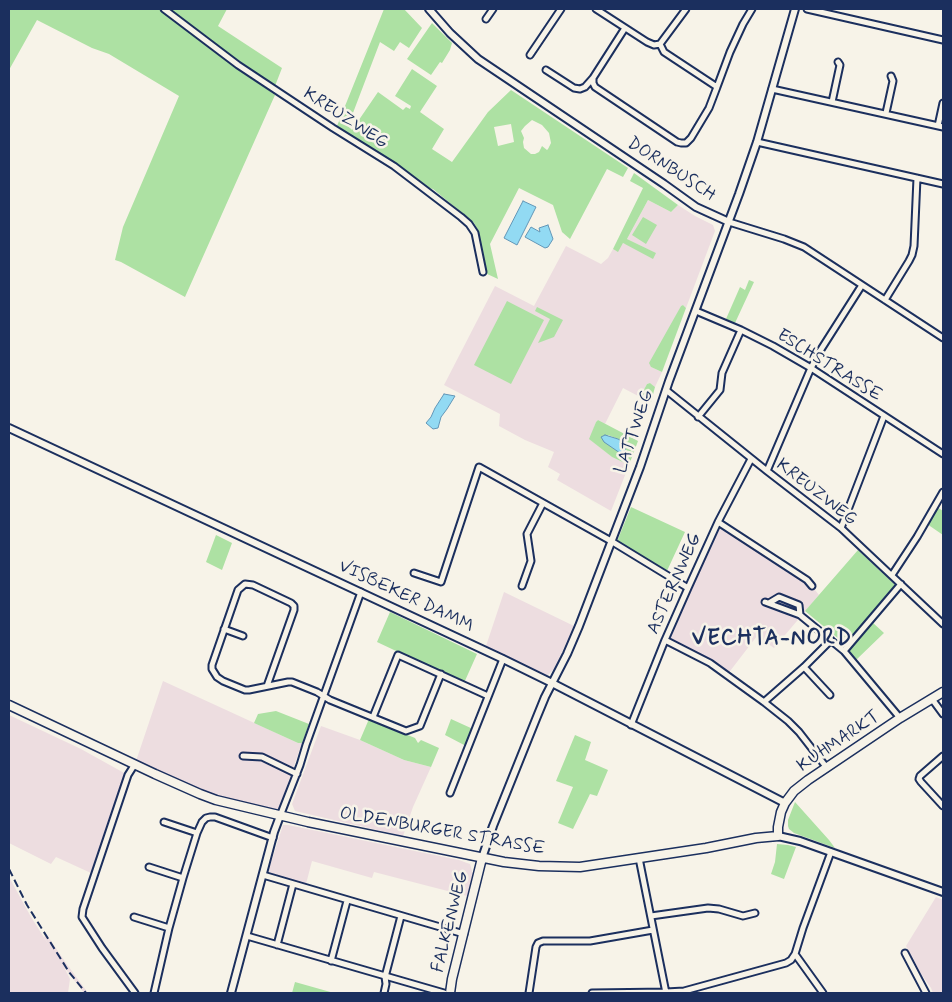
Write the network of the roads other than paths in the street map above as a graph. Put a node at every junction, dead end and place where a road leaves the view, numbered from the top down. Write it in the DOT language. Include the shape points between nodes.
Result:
graph roads {
  1 [pos="164,9"];
  2 [pos="429,9"];
  3 [pos="493,9"];
  4 [pos="561,9"];
  5 [pos="596,9"];
  6 [pos="686,9"];
  7 [pos="752,9"];
  8 [pos="795,9"];
  9 [pos="807,9"];
  10 [pos="486,19"];
  11 [pos="625,28"];
  12 [pos="943,40"];
  13 [pos="660,44"];
  14 [pos="530,55"];
  15 [pos="838,62"];
  16 [pos="546,70"];
  17 [pos="891,76"];
  18 [pos="593,78"];
  19 [pos="717,87"];
  20 [pos="772,89"];
  21 [pos="832,102"];
  22 [pos="943,103"];
  23 [pos="886,113"];
  24 [pos="941,126"];
  25 [pos="756,142"];
  26 [pos="917,178"];
  27 [pos="943,184"];
  28 [pos="729,222"];
  29 [pos="483,272"];
  30 [pos="862,285"];
  31 [pos="884,300"];
  32 [pos="696,311"];
  33 [pos="741,330"];
  34 [pos="943,338"];
  35 [pos="812,368"];
  36 [pos="666,390"];
  37 [pos="884,416"];
  38 [pos="698,417"];
  39 [pos="9,428"];
  40 [pos="943,454"];
  41 [pos="751,459"];
  42 [pos="767,471"];
  43 [pos="943,492"];
  44 [pos="543,503"];
  45 [pos="718,522"];
  46 [pos="842,528"];
  47 [pos="611,541"];
  48 [pos="414,573"];
  49 [pos="892,574"];
  50 [pos="901,584"];
  51 [pos="522,586"];
  52 [pos="812,586"];
  53 [pos="688,588"];
  54 [pos="361,592"];
  55 [pos="800,615"];
  56 [pos="943,624"];
  57 [pos="224,630"];
  58 [pos="243,636"];
  59 [pos="665,640"];
  60 [pos="831,640"];
  61 [pos="844,651"];
  62 [pos="503,660"];
  63 [pos="804,667"];
  64 [pos="440,674"];
  65 [pos="552,683"];
  66 [pos="267,686"];
  67 [pos="943,692"];
  68 [pos="323,695"];
  69 [pos="488,696"];
  70 [pos="830,696"];
  71 [pos="932,699"];
  72 [pos="764,702"];
  73 [pos="9,705"];
  74 [pos="943,714"];
  75 [pos="373,718"];
  76 [pos="900,718"];
  77 [pos="632,724"];
  78 [pos="243,756"];
  79 [pos="943,756"];
  80 [pos="135,764"];
  81 [pos="827,768"];
  82 [pos="297,774"];
  83 [pos="450,793"];
  84 [pos="784,804"];
  85 [pos="943,806"];
  86 [pos="280,816"];
  87 [pos="164,822"];
  88 [pos="197,834"];
  89 [pos="778,836"];
  90 [pos="273,838"];
  91 [pos="831,852"];
  92 [pos="482,858"];
  93 [pos="639,858"];
  94 [pos="150,867"];
  95 [pos="263,876"];
  96 [pos="183,878"];
  97 [pos="293,884"];
  98 [pos="943,892"];
  99 [pos="347,900"];
  100 [pos="755,913"];
  101 [pos="134,916"];
  102 [pos="401,916"];
  103 [pos="651,916"];
  104 [pos="169,928"];
  105 [pos="653,930"];
  106 [pos="464,934"];
  107 [pos="247,936"];
  108 [pos="277,945"];
  109 [pos="906,953"];
  110 [pos="795,954"];
  111 [pos="331,961"];
  112 [pos="386,977"];
  113 [pos="683,992"];
  114 [pos="135,993"];
  115 [pos="154,993"];
  116 [pos="231,993"];
  117 [pos="384,993"];
  118 [pos="444,993"];
  119 [pos="450,993"];
  120 [pos="529,993"];
  121 [pos="592,993"];
  122 [pos="666,993"];
  123 [pos="823,993"];
  124 [pos="926,993"];
  1 -- 29 [label="street, KREUZWEG" via="238,65 394,166 461,217 475,233"];
  2 -- 28 [label="street, DORNBUSCH" via="478,59 696,207"];
  3 -- 10 [label="street"];
  4 -- 14 [label="street"];
  5 -- 11 [label="street"];
  6 -- 13 [label="street"];
  7 -- 19 [label="street"];
  8 -- 20 [label="street, LATTWEG"];
  9 -- 12 [label="street"];
  11 -- 13 [label="street" via="646,42"];
  11 -- 18 [label="street"];
  13 -- 19 [label="street" via="664,52"];
  15 -- 21 [label="street"];
  16 -- 18 [label="street" via="574,88 585,87"];
  17 -- 23 [label="street" via="893,81"];
  18 -- 19 [label="street" via="595,87 681,143 691,138"];
  20 -- 21 [label="street"];
  20 -- 25 [label="street, LATTWEG"];
  21 -- 23 [label="street"];
  22 -- 24 [label="street"];
  23 -- 24 [label="street"];
  25 -- 26 [label="street"];
  25 -- 28 [label="street, LATTWEG"];
  26 -- 27 [label="street"];
  26 -- 31 [label="street" via="912,255"];
  28 -- 30 [label="street, DORNBUSCH" via="804,248"];
  28 -- 32 [label="street, LATTWEG"];
  30 -- 31 [label="street, DORNBUSCH"];
  30 -- 35 [label="street"];
  31 -- 34 [label="street, DORNBUSCH"];
  32 -- 33 [label="street, ESCHSTRASSE"];
  32 -- 36 [label="street, LATTWEG"];
  33 -- 35 [label="street, ESCHSTRASSE"];
  33 -- 38 [label="street" via="722,373 720,390"];
  35 -- 37 [label="street, ESCHSTRASSE"];
  35 -- 42 [label="street"];
  36 -- 38 [label="street, KREUZWEG"];
  36 -- 47 [label="street, LATTWEG"];
  37 -- 40 [label="street, ESCHSTRASSE"];
  37 -- 46 [label="street"];
  38 -- 41 [label="street, KREUZWEG"];
  39 -- 54 [label="street, VISBEKER DAMM"];
  41 -- 42 [label="street, KREUZWEG"];
  41 -- 45 [label="street, ASTERNWEG"];
  42 -- 46 [label="street, KREUZWEG"];
  43 -- 49 [label="street"];
  44 -- 47 [label="street"];
  44 -- 48 [label="street" via="480,467 441,582"];
  44 -- 51 [label="street" via="527,534 531,561"];
  45 -- 52 [label="street"];
  45 -- 53 [label="street, ASTERNWEG"];
  46 -- 49 [label="street, KREUZWEG"];
  47 -- 53 [label="street"];
  47 -- 65 [label="street, LATTWEG" via="572,642"];
  49 -- 50 [label="street, KREUZWEG"];
  50 -- 56 [label="street, KREUZWEG"];
  50 -- 61 [label="street"];
  53 -- 59 [label="street, ASTERNWEG"];
  54 -- 62 [label="street, VISBEKER DAMM"];
  54 -- 68 [label="street"];
  55 -- 55 [label="street" via="767,602 778,597 798,604"];
  55 -- 60 [label="street"];
  57 -- 58 [label="street"];
  57 -- 66 [label="street" via="212,664 217,677 245,690"];
  57 -- 66 [label="street" via="238,590 245,584 294,606"];
  59 -- 72 [label="street" via="710,663"];
  59 -- 77 [label="street, ASTERNWEG"];
  60 -- 61 [label="street"];
  60 -- 63 [label="street"];
  61 -- 76 [label="street"];
  62 -- 65 [label="street, VISBEKER DAMM"];
  62 -- 69 [label="street"];
  63 -- 70 [label="street"];
  63 -- 72 [label="street"];
  64 -- 69 [label="street"];
  64 -- 75 [label="street" via="420,726 406,731"];
  64 -- 75 [label="street" via="398,655"];
  65 -- 77 [label="street, VISBEKER DAMM"];
  65 -- 92 [label="street, LATTWEG"];
  66 -- 68 [label="street" via="292,682"];
  67 -- 71 [label="main road, KUHMARKT"];
  68 -- 75 [label="street"];
  68 -- 82 [label="street"];
  69 -- 83 [label="street"];
  71 -- 74 [label="street"];
  71 -- 76 [label="main road, KUHMARKT"];
  72 -- 81 [label="street" via="799,732"];
  73 -- 80 [label="main road, OLDENBURGER STRASSE"];
  76 -- 81 [label="main road, KUHMARKT"];
  77 -- 84 [label="street, VISBEKER DAMM"];
  78 -- 82 [label="street" via="262,757"];
  79 -- 85 [label="street" via="919,779"];
  80 -- 86 [label="main road, OLDENBURGER STRASSE" via="200,794"];
  80 -- 114 [label="street" via="128,775 82,917"];
  81 -- 84 [label="main road, KUHMARKT" via="794,791"];
  82 -- 86 [label="street"];
  84 -- 89 [label="main road, KUHMARKT"];
  86 -- 90 [label="street"];
  86 -- 92 [label="main road, OLDENBURGER STRASSE"];
  87 -- 88 [label="street"];
  88 -- 90 [label="street" via="206,818 215,817"];
  88 -- 96 [label="street"];
  89 -- 91 [label="street, OLDENBURGER STRASSE"];
  89 -- 93 [label="main road, OLDENBURGER STRASSE"];
  90 -- 95 [label="street"];
  91 -- 98 [label="street, OLDENBURGER STRASSE"];
  91 -- 110 [label="street"];
  92 -- 93 [label="main road, OLDENBURGER STRASSE" via="565,867"];
  92 -- 106 [label="main road, FALKENWEG"];
  93 -- 103 [label="street"];
  94 -- 96 [label="street"];
  95 -- 97 [label="street"];
  95 -- 107 [label="street"];
  96 -- 104 [label="street"];
  97 -- 99 [label="street"];
  97 -- 108 [label="street"];
  99 -- 102 [label="street"];
  99 -- 111 [label="street"];
  100 -- 103 [label="street" via="743,916 708,908"];
  101 -- 104 [label="street"];
  102 -- 106 [label="street"];
  102 -- 112 [label="street"];
  103 -- 105 [label="street"];
  104 -- 115 [label="street"];
  105 -- 120 [label="street" via="590,941 538,943"];
  105 -- 122 [label="street"];
  106 -- 119 [label="main road, FALKENWEG"];
  107 -- 108 [label="street"];
  107 -- 116 [label="street"];
  108 -- 111 [label="street"];
  109 -- 124 [label="street"];
  110 -- 113 [label="street" via="786,963"];
  110 -- 123 [label="street"];
  111 -- 112 [label="street"];
  112 -- 117 [label="street"];
  112 -- 118 [label="street"];
  113 -- 122 [label="street"];
  121 -- 122 [label="street"];
}
